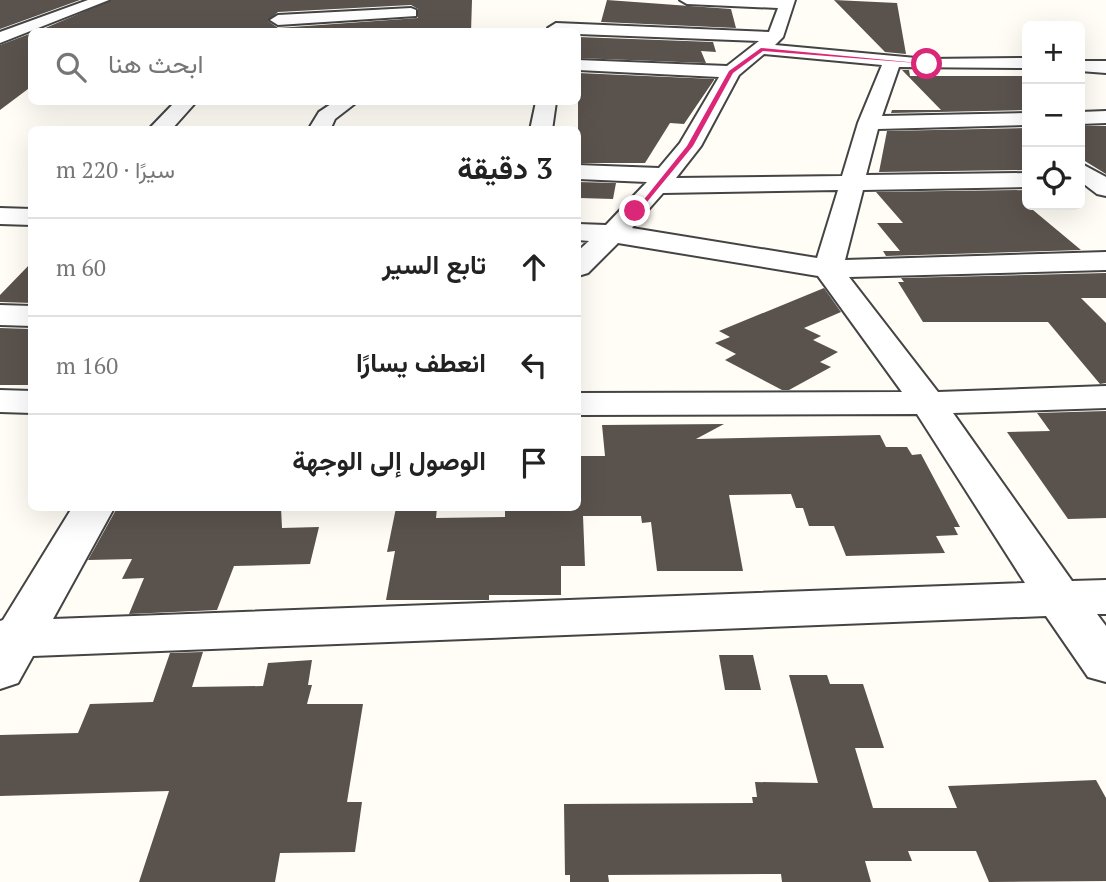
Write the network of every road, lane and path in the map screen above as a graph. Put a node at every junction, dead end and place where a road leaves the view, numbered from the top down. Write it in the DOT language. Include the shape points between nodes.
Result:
graph roads {
  1 [pos="102,0"];
  2 [pos="687,0"];
  3 [pos="289,2"];
  4 [pos="786,2"];
  5 [pos="414,6"];
  6 [pos="549,9"];
  7 [pos="12,16"];
  8 [pos="59,17"];
  9 [pos="278,20"];
  10 [pos="28,28"];
  11 [pos="28,28"];
  12 [pos="268,28"];
  13 [pos="404,28"];
  14 [pos="555,28"];
  15 [pos="581,32"];
  16 [pos="0,38"];
  17 [pos="768,43"];
  18 [pos="0,49"];
  19 [pos="21,49"];
  20 [pos="892,62"];
  21 [pos="1022,63"];
  22 [pos="927,64"];
  23 [pos="581,65"];
  24 [pos="1085,66"];
  25 [pos="1106,67"];
  26 [pos="731,72"];
  27 [pos="949,80"];
  28 [pos="972,96"];
  29 [pos="183,105"];
  30 [pos="342,105"];
  31 [pos="545,105"];
  32 [pos="1106,117"];
  33 [pos="1085,118"];
  34 [pos="1016,120"];
  35 [pos="869,123"];
  36 [pos="163,126"];
  37 [pos="321,126"];
  38 [pos="542,126"];
  39 [pos="581,172"];
  40 [pos="1022,180"];
  41 [pos="661,181"];
  42 [pos="852,183"];
  43 [pos="0,216"];
  44 [pos="28,217"];
  45 [pos="581,232"];
  46 [pos="610,233"];
  47 [pos="1106,261"];
  48 [pos="581,264"];
  49 [pos="828,269"];
  50 [pos="0,315"];
  51 [pos="28,316"];
  52 [pos="1106,397"];
  53 [pos="0,401"];
  54 [pos="28,402"];
  55 [pos="928,403"];
  56 [pos="581,404"];
  57 [pos="91,511"];
  58 [pos="1106,597"];
  59 [pos="1060,600"];
  60 [pos="5,649"];
  61 [pos="1106,663"];
  1 -- 8 [label="street"];
  2 -- 4 [label="street"];
  3 -- 9 [label="street"];
  4 -- 17 [label="street"];
  5 -- 9 [label="street"];
  5 -- 13 [label="street"];
  6 -- 14 [label="street"];
  7 -- 8 [label="street"];
  8 -- 11 [label="street"];
  9 -- 12 [label="street"];
  10 -- 16 [label="street"];
  15 -- 17 [label="street"];
  17 -- 20 [label="street"];
  17 -- 26 [label="street"];
  18 -- 19 [label="street"];
  20 -- 22 [label="street"];
  20 -- 35 [label="street"];
  21 -- 22 [label="street"];
  22 -- 27 [label="street"];
  23 -- 26 [label="street"];
  24 -- 25 [label="street"];
  26 -- 41 [label="street" via="690,146"];
  28 -- 34 [label="street"];
  29 -- 36 [label="street"];
  30 -- 37 [label="street" via="326,116"];
  31 -- 38 [label="street"];
  32 -- 33 [label="street"];
  34 -- 35 [label="street"];
  35 -- 42 [label="street"];
  39 -- 41 [label="street"];
  40 -- 42 [label="street"];
  41 -- 42 [label="street"];
  41 -- 46 [label="street"];
  42 -- 49 [label="street"];
  43 -- 44 [label="street"];
  45 -- 46 [label="street"];
  46 -- 48 [label="street"];
  46 -- 49 [label="street"];
  47 -- 49 [label="street"];
  49 -- 55 [label="street"];
  50 -- 51 [label="street"];
  52 -- 55 [label="street"];
  53 -- 54 [label="street"];
  55 -- 56 [label="street"];
  55 -- 59 [label="street"];
  57 -- 60 [label="street"];
  58 -- 59 [label="street"];
  59 -- 60 [label="street"];
  59 -- 61 [label="street"];
}
